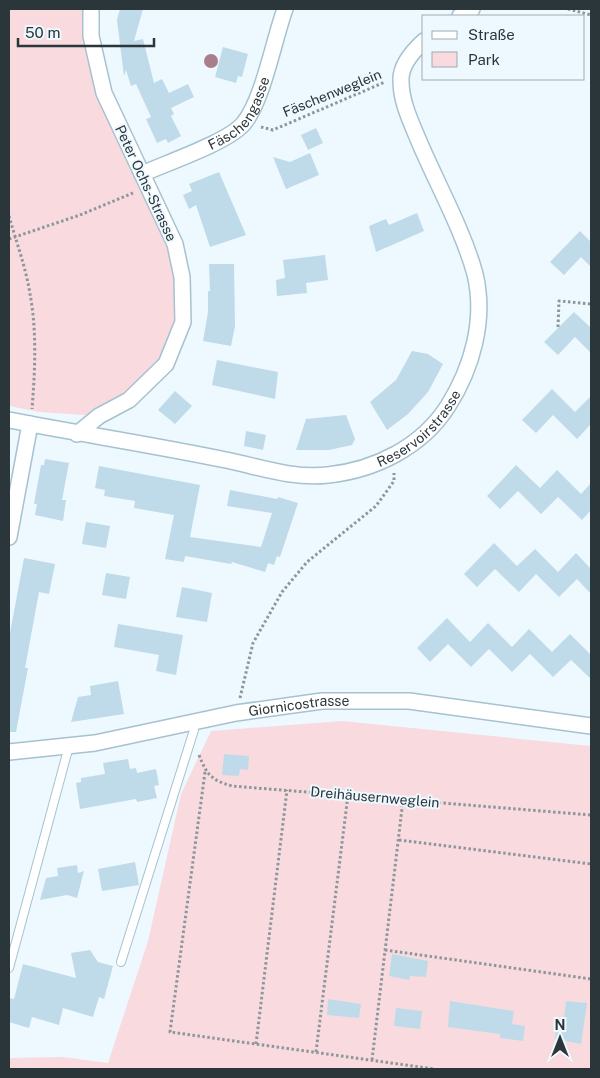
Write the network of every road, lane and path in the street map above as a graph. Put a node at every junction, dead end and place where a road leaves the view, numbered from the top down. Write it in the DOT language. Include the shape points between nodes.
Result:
graph roads {
  1 [pos="91,9"];
  2 [pos="285,9"];
  3 [pos="568,9"];
  4 [pos="591,15"];
  5 [pos="422,43"];
  6 [pos="400,79"];
  7 [pos="244,124"];
  8 [pos="142,174"];
  9 [pos="125,196"];
  10 [pos="9,216"];
  11 [pos="15,236"];
  12 [pos="9,239"];
  13 [pos="591,304"];
  14 [pos="558,327"];
  15 [pos="9,420"];
  16 [pos="30,424"];
  17 [pos="77,434"];
  18 [pos="395,455"];
  19 [pos="9,537"];
  20 [pos="236,713"];
  21 [pos="193,726"];
  22 [pos="591,726"];
  23 [pos="69,746"];
  24 [pos="9,752"];
  25 [pos="206,772"];
  26 [pos="287,790"];
  27 [pos="348,795"];
  28 [pos="403,800"];
  29 [pos="591,815"];
  30 [pos="399,840"];
  31 [pos="591,864"];
  32 [pos="385,950"];
  33 [pos="122,962"];
  34 [pos="9,968"];
  35 [pos="591,979"];
  36 [pos="256,1044"];
  37 [pos="316,1052"];
  38 [pos="372,1060"];
  39 [pos="434,1069"];
  1 -- 8 [label="street, Peter Ochs-Strasse" via="91,36 104,93"];
  2 -- 7 [label="street, Fäschengasse" via="258,99"];
  3 -- 4 [label="path"];
  5 -- 6 [label="street" via="410,53"];
  6 -- 7 [label="path, Fäschenweglein" via="381,83 273,130"];
  6 -- 18 [label="street, Reservoirstrasse" via="406,110 475,275 478,317 474,351 458,390 440,419"];
  7 -- 8 [label="street, Fäschengasse" via="224,138"];
  8 -- 17 [label="street, Peter Ochs-Strasse" via="175,244 182,277 183,322 166,364 129,400 99,416"];
  9 -- 11 [label="path"];
  10 -- 11 [label="path"];
  11 -- 12 [label="path"];
  11 -- 16 [label="path" via="30,292 34,329 36,369"];
  13 -- 14 [label="path" via="559,301"];
  15 -- 16 [label="street, Reservoirstrasse"];
  16 -- 17 [label="street, Reservoirstrasse"];
  16 -- 19 [label="street"];
  17 -- 18 [label="street, Reservoirstrasse" via="226,460 282,474 327,475 370,467"];
  18 -- 20 [label="path" via="394,481 376,506 307,562 282,592 254,643"];
  20 -- 21 [label="street, Giornicostrasse"];
  20 -- 22 [label="street, Giornicostrasse" via="322,701 409,701"];
  21 -- 23 [label="street, Giornicostrasse"];
  21 -- 25 [label="path"];
  21 -- 33 [label="lane"];
  23 -- 24 [label="street, Giornicostrasse"];
  23 -- 34 [label="lane"];
  25 -- 26 [label="path, Dreihäusernweglein" via="217,782 232,786"];
  25 -- 36 [label="path" via="170,1032"];
  26 -- 27 [label="path, Dreihäusernweglein"];
  26 -- 36 [label="path"];
  27 -- 28 [label="path, Dreihäusernweglein"];
  27 -- 37 [label="path"];
  28 -- 29 [label="path, Dreihäusernweglein"];
  28 -- 30 [label="path"];
  30 -- 31 [label="path"];
  30 -- 32 [label="path"];
  32 -- 35 [label="path"];
  32 -- 38 [label="path"];
  36 -- 37 [label="path"];
  37 -- 38 [label="path"];
  38 -- 39 [label="path"];
}
